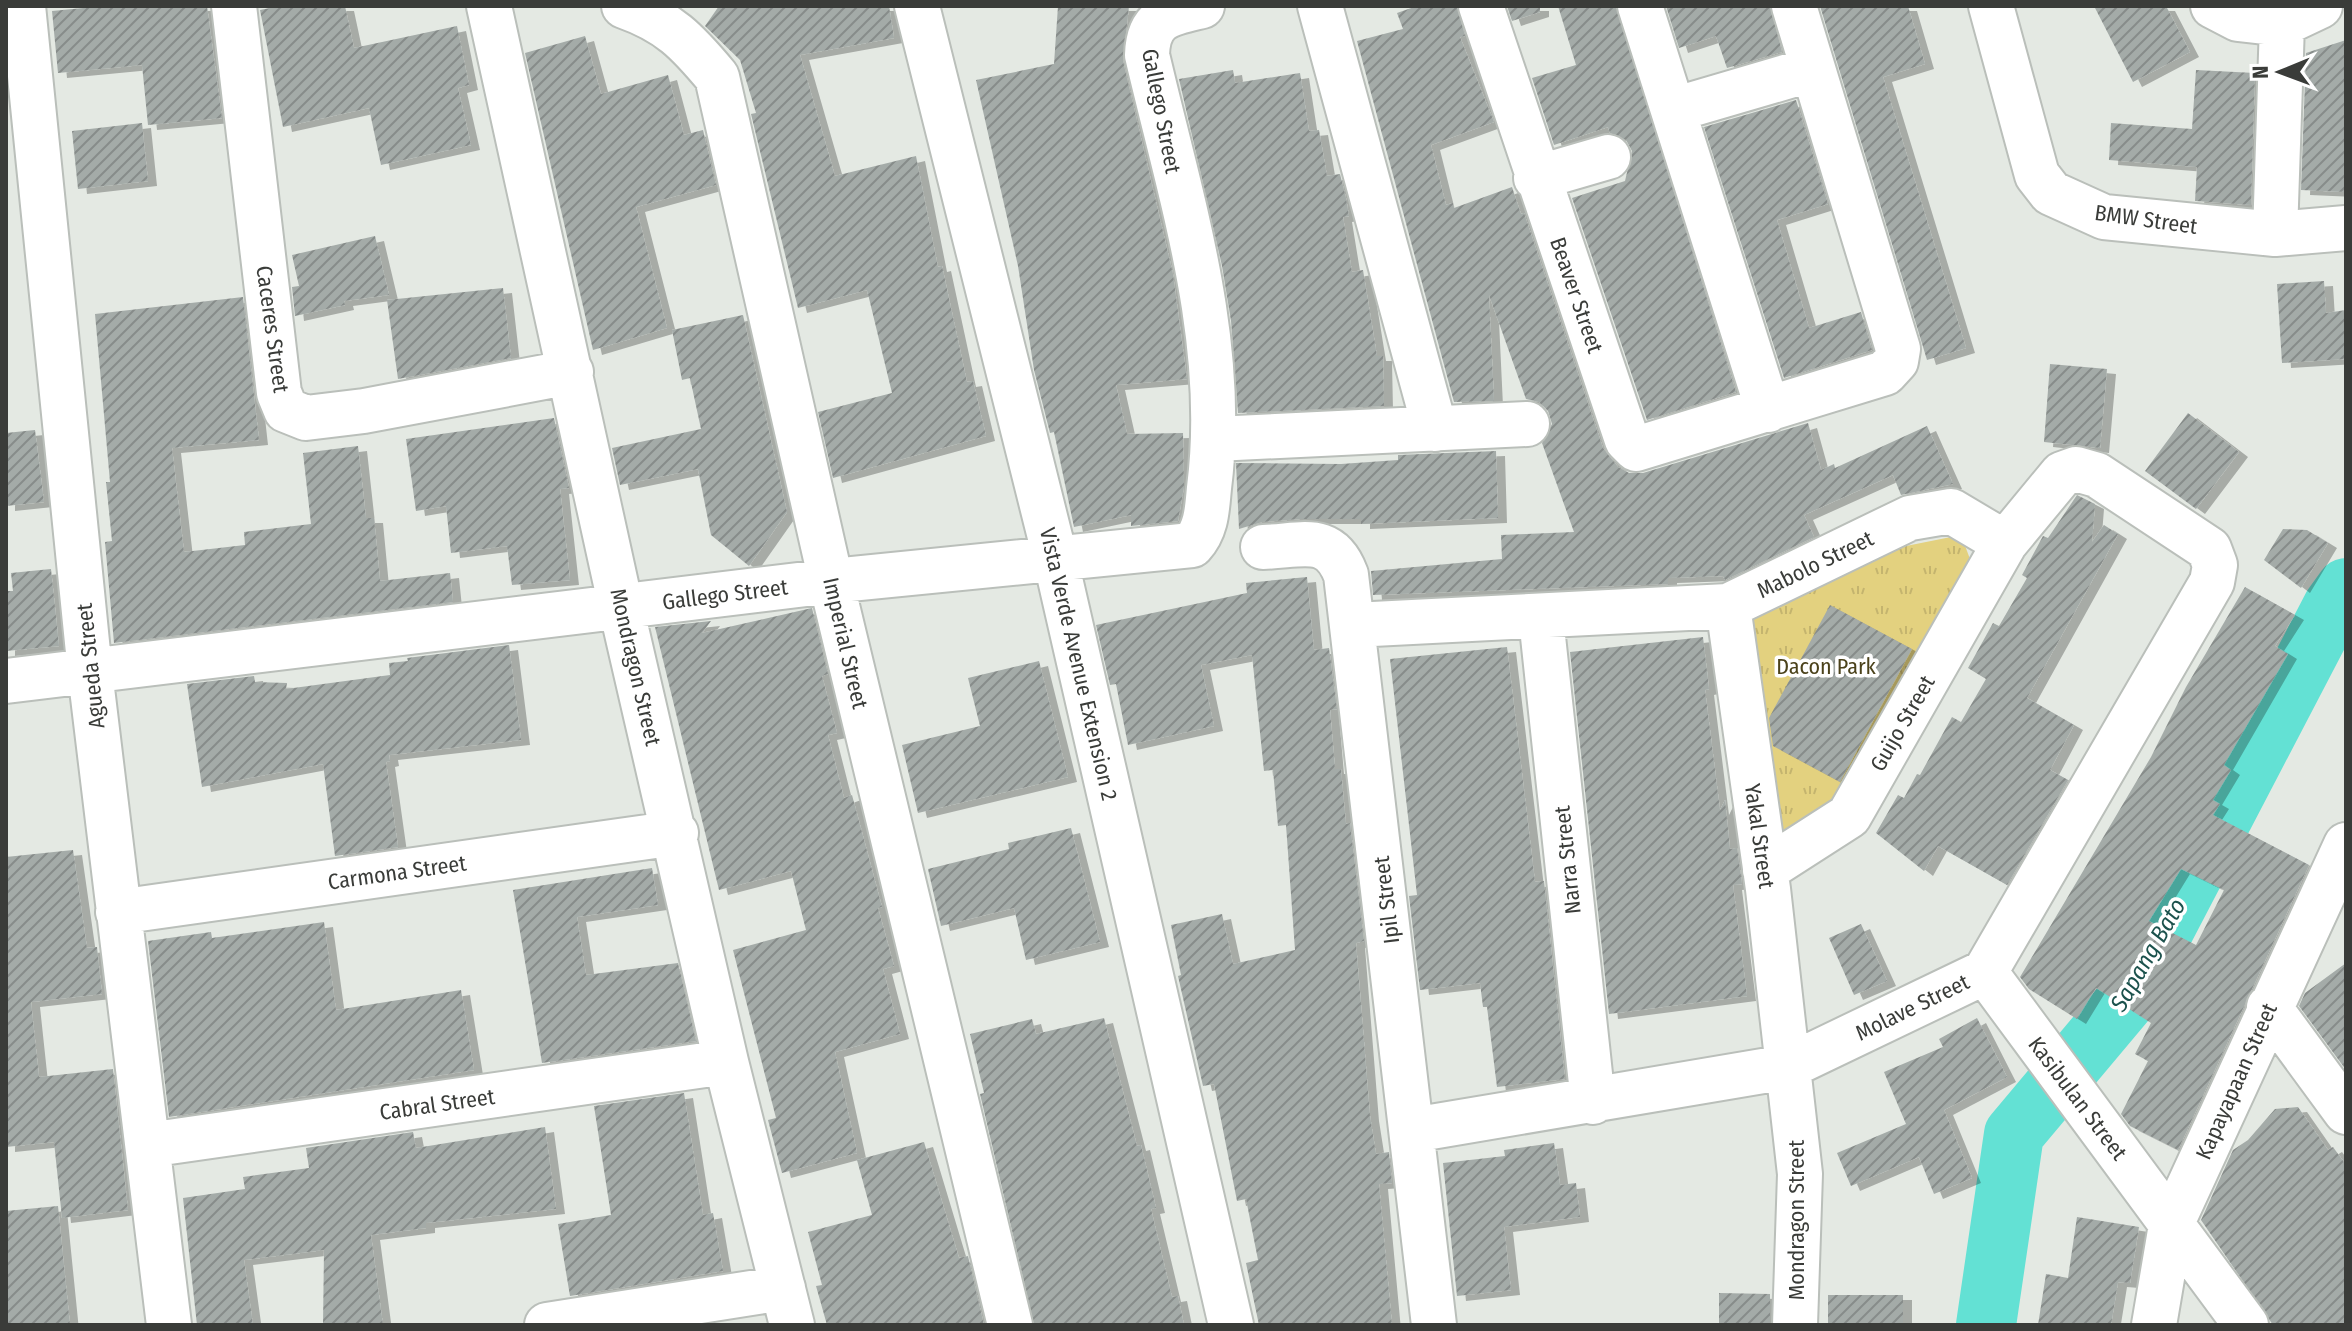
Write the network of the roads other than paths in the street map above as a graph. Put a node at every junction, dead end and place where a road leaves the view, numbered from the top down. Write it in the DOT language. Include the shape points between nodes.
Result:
graph roads {
  1 [pos="23,6"];
  2 [pos="234,6"];
  3 [pos="489,6"];
  4 [pos="624,6"];
  5 [pos="917,6"];
  6 [pos="1202,6"];
  7 [pos="1320,6"];
  8 [pos="1481,6"];
  9 [pos="1640,6"];
  10 [pos="1794,6"];
  11 [pos="1991,6"];
  12 [pos="2213,6"];
  13 [pos="2301,15"];
  14 [pos="1813,69"];
  15 [pos="1673,110"];
  16 [pos="1608,157"];
  17 [pos="1536,178"];
  18 [pos="2346,228"];
  19 [pos="2275,234"];
  20 [pos="571,372"];
  21 [pos="1768,410"];
  22 [pos="1527,424"];
  23 [pos="1435,429"];
  24 [pos="1215,439"];
  25 [pos="2005,543"];
  26 [pos="1263,547"];
  27 [pos="1055,557"];
  28 [pos="831,581"];
  29 [pos="1728,606"];
  30 [pos="621,607"];
  31 [pos="1541,618"];
  32 [pos="1353,625"];
  33 [pos="90,672"];
  34 [pos="6,681"];
  35 [pos="676,833"];
  36 [pos="2346,845"];
  37 [pos="1765,870"];
  38 [pos="118,912"];
  39 [pos="1985,972"];
  40 [pos="2269,1007"];
  41 [pos="726,1062"];
  42 [pos="1787,1067"];
  43 [pos="1593,1102"];
  44 [pos="2346,1112"];
  45 [pos="1413,1130"];
  46 [pos="148,1145"];
  47 [pos="2171,1225"];
  48 [pos="788,1307"];
  49 [pos="169,1325"];
  50 [pos="547,1325"];
  51 [pos="1010,1325"];
  52 [pos="1231,1325"];
  53 [pos="1434,1325"];
  54 [pos="1795,1325"];
  55 [pos="2154,1325"];
  56 [pos="2246,1325"];
  1 -- 33 [label="street, Agueda Street"];
  2 -- 20 [label="street, Caceres Street" via="279,393 286,410 306,418 364,411"];
  3 -- 20 [label="street, Mondragon Street"];
  4 -- 28 [label="street, Imperial Street" via="656,18 686,39 717,77"];
  5 -- 27 [label="street, Vista Verde Avenue Extension 2"];
  6 -- 24 [label="street, Gallego Street" via="1159,20 1151,30 1147,55 1205,300"];
  7 -- 23 [label="street"];
  8 -- 17 [label="street, Beaver Street"];
  9 -- 15 [label="street"];
  10 -- 14 [label="street, Beaver Street"];
  11 -- 19 [label="street, BMW Street" via="2037,175 2051,193 2104,217"];
  12 -- 13 [label="street" via="2238,19"];
  13 -- 19 [label="street"];
  14 -- 15 [label="street"];
  14 -- 21 [label="street, Beaver Street" via="1898,349 1885,373"];
  15 -- 21 [label="street"];
  16 -- 17 [label="street"];
  17 -- 21 [label="street, Beaver Street" via="1629,445 1636,449"];
  18 -- 19 [label="street, BMW Street"];
  20 -- 30 [label="street, Mondragon Street"];
  22 -- 23 [label="street"];
  23 -- 24 [label="street"];
  24 -- 27 [label="street, Gallego Street" via="1204,526 1192,545"];
  25 -- 29 [label="street, Mabolo Street" via="1951,511 1910,518"];
  25 -- 37 [label="street, Guijo Street" via="1849,816"];
  25 -- 39 [label="street, Molave Street" via="2062,474 2076,469 2097,475 2209,549 2215,565 2212,582"];
  26 -- 32 [label="street, Ipil Street" via="1326,545 1336,552 1346,575"];
  27 -- 28 [label="street, Gallego Street"];
  27 -- 52 [label="street, Vista Verde Avenue Extension 2"];
  28 -- 30 [label="street, Gallego Street"];
  28 -- 51 [label="street, Imperial Street"];
  29 -- 31 [label="street, Mabolo Street"];
  29 -- 37 [label="street, Yakal Street"];
  30 -- 33 [label="street, Gallego Street"];
  30 -- 35 [label="street, Mondragon Street"];
  31 -- 32 [label="street, Mabolo Street"];
  31 -- 43 [label="street, Narra Street"];
  32 -- 45 [label="street, Ipil Street"];
  33 -- 34 [label="street, Gallego Street"];
  33 -- 38 [label="street, Agueda Street"];
  35 -- 38 [label="street, Carmona Street"];
  35 -- 41 [label="street, Mondragon Street"];
  36 -- 40 [label="street, Kapayapaan Street"];
  37 -- 42 [label="street, Yakal Street"];
  38 -- 46 [label="street, Agueda Street"];
  39 -- 42 [label="street, Molave Street"];
  39 -- 47 [label="street, Kasibulan Street"];
  40 -- 44 [label="street"];
  40 -- 47 [label="street, Kapayapaan Street"];
  41 -- 46 [label="street, Cabral Street"];
  41 -- 48 [label="street, Mondragon Street"];
  42 -- 43 [label="street, Molave Street"];
  42 -- 54 [label="street, Mondragon Street" via="1800,1174"];
  43 -- 45 [label="street, Molave Street"];
  45 -- 53 [label="street, Ipil Street"];
  46 -- 49 [label="street, Agueda Street"];
  47 -- 55 [label="street, Kapayapaan Street"];
  47 -- 56 [label="street, Kasibulan Street"];
  48 -- 50 [label="street"];
}
